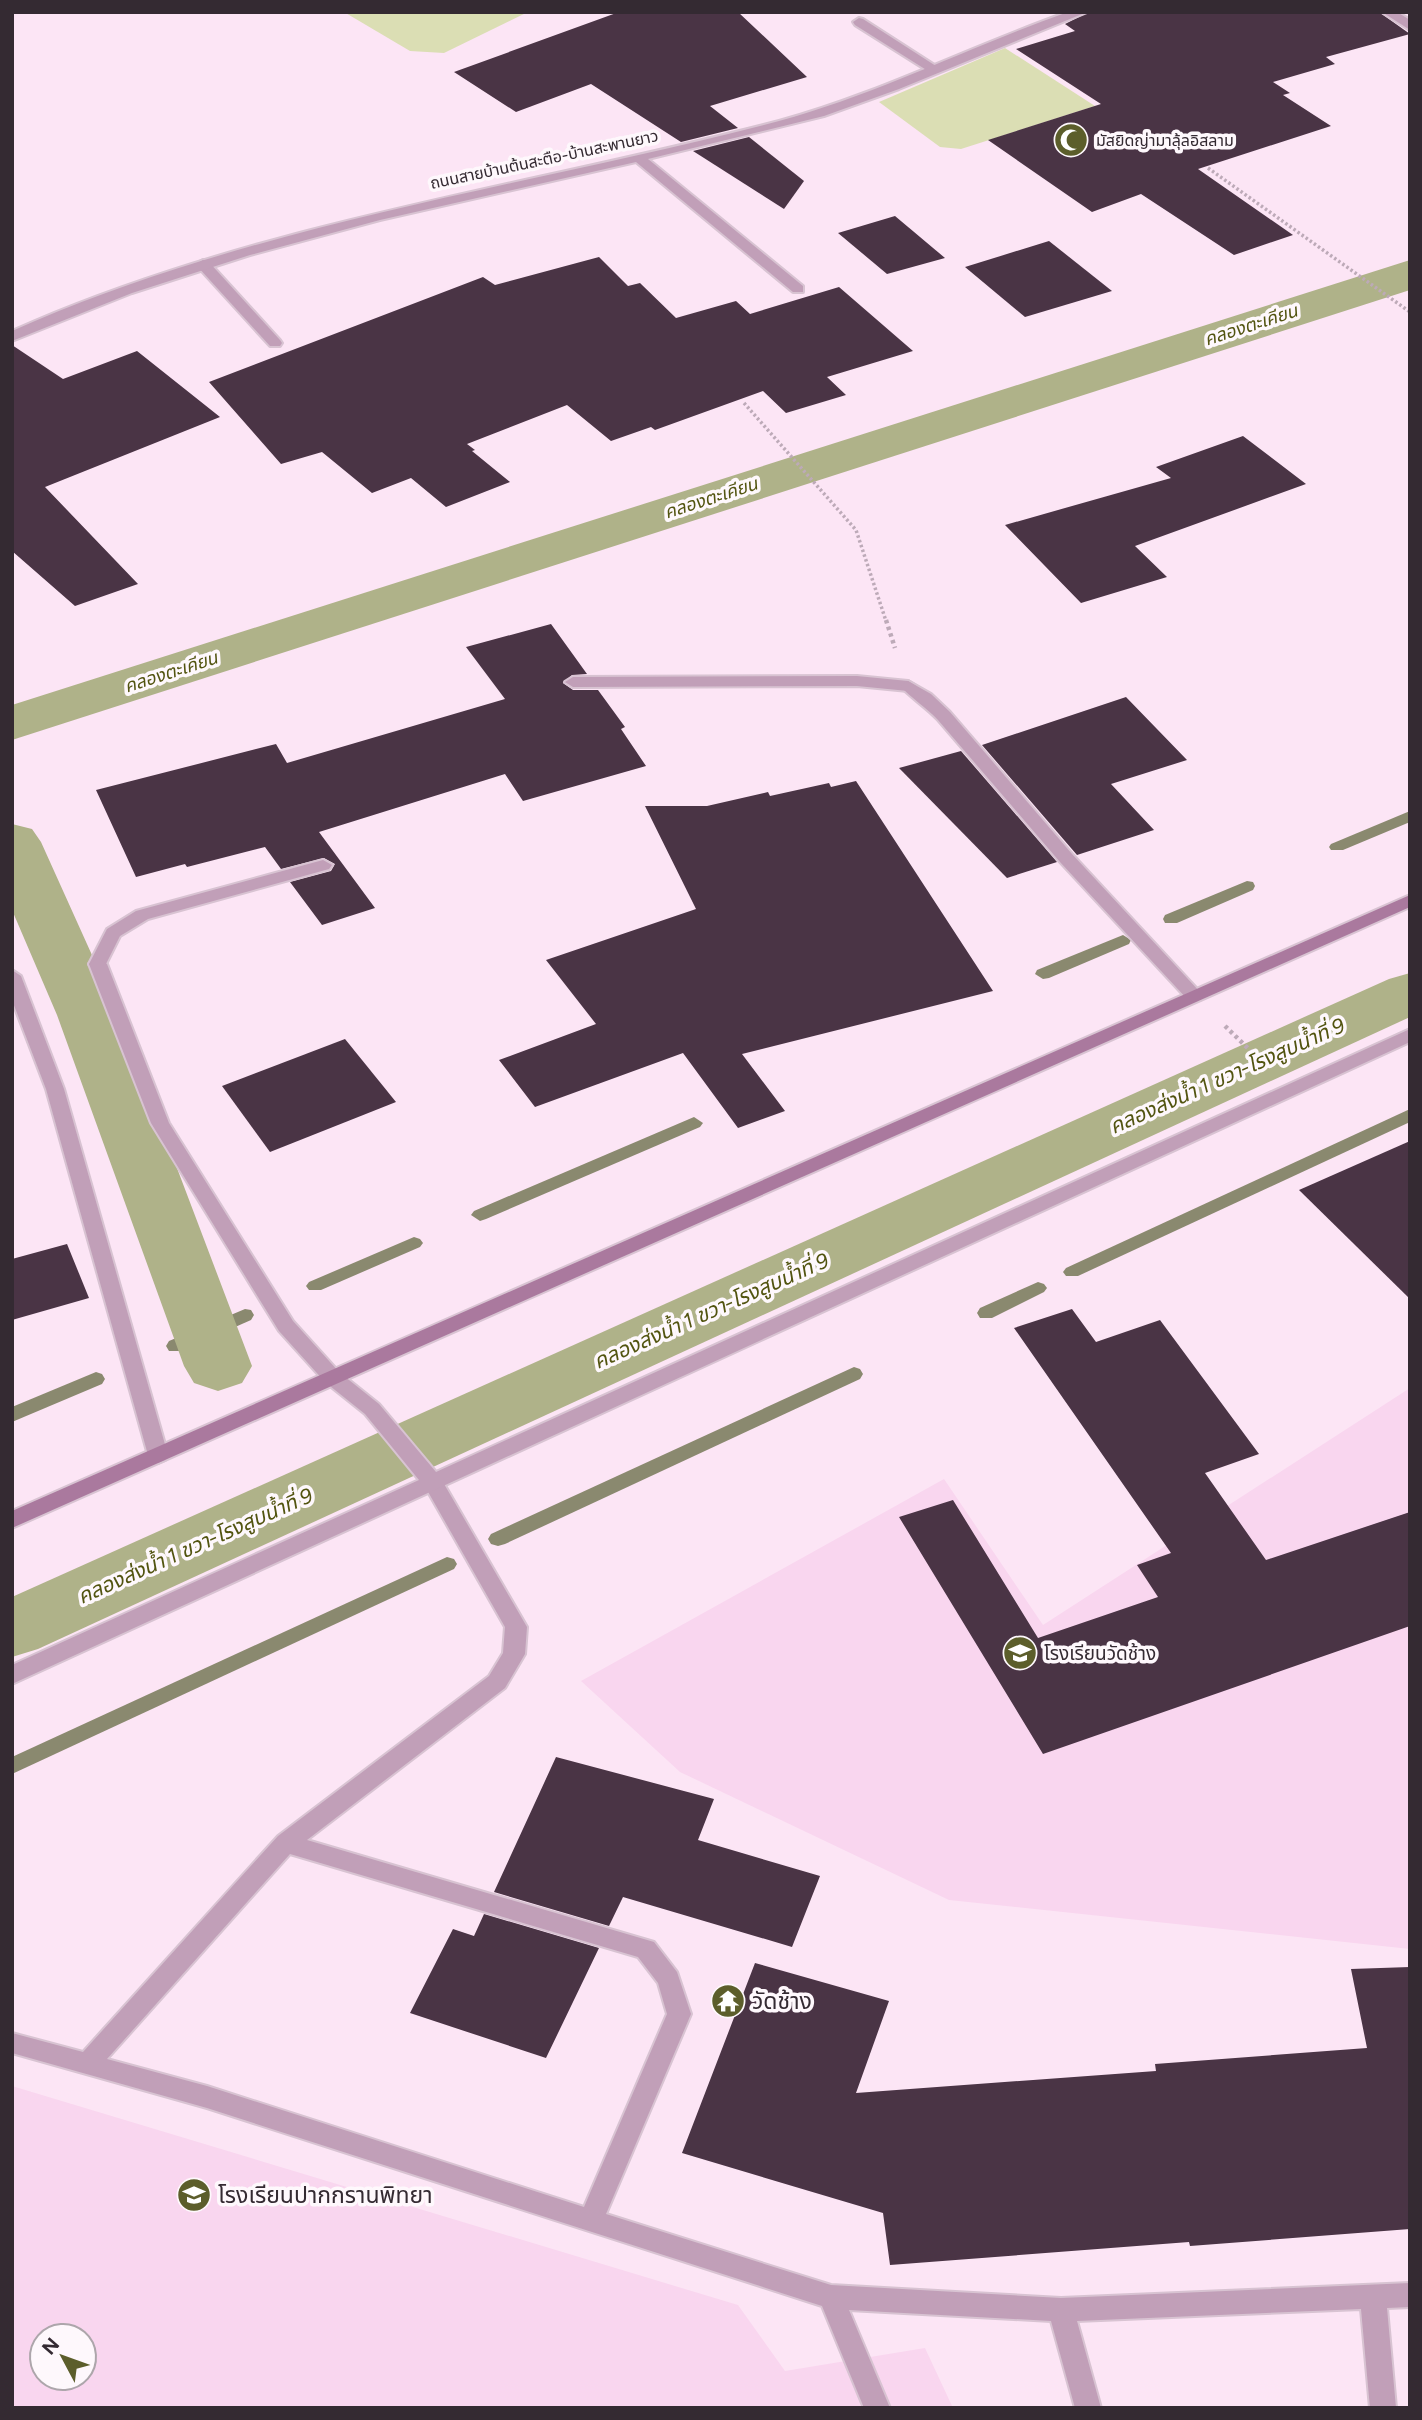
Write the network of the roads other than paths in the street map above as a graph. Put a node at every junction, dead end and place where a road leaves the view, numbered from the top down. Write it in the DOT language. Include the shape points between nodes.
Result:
graph roads {
  1 [pos="1081,12"];
  2 [pos="1388,12"];
  3 [pos="859,22"];
  4 [pos="1410,26"];
  5 [pos="933,68"];
  6 [pos="638,157"];
  7 [pos="203,264"];
  8 [pos="798,289"];
  9 [pos="12,337"];
  10 [pos="275,343"];
  11 [pos="573,682"];
  12 [pos="323,865"];
  13 [pos="1410,900"];
  14 [pos="12,976"];
  15 [pos="1194,996"];
  16 [pos="1410,1035"];
  17 [pos="332,1377"];
  18 [pos="158,1455"];
  19 [pos="433,1483"];
  20 [pos="12,1520"];
  21 [pos="12,1675"];
  22 [pos="286,1843"];
  23 [pos="12,2043"];
  24 [pos="88,2063"];
  25 [pos="591,2220"];
  26 [pos="1410,2295"];
  27 [pos="1373,2296"];
  28 [pos="831,2297"];
  29 [pos="1061,2310"];
  30 [pos="877,2408"];
  31 [pos="1088,2408"];
  32 [pos="1383,2408"];
  1 -- 5 [label="street, ถนนสายบ้านต้นสะตือ-บ้านสะพานยาว"];
  2 -- 4 [label="street"];
  3 -- 5 [label="street"];
  5 -- 6 [label="street, ถนนสายบ้านต้นสะตือ-บ้านสะพานยาว" via="847,105"];
  6 -- 7 [label="street, ถนนสายบ้านต้นสะตือ-บ้านสะพานยาว" via="420,204"];
  6 -- 8 [label="street"];
  7 -- 9 [label="street, ถนนสายบ้านต้นสะตือ-บ้านสะพานยาว" via="109,296"];
  7 -- 10 [label="street"];
  11 -- 15 [label="street" via="857,681 908,686 944,716 1066,858"];
  12 -- 17 [label="street" via="142,915 113,933 98,964 160,1123 286,1326"];
  13 -- 15 [label="main road"];
  14 -- 18 [label="street" via="55,1089"];
  15 -- 17 [label="main road"];
  16 -- 19 [label="street"];
  17 -- 18 [label="main road"];
  17 -- 19 [label="street" via="372,1409"];
  18 -- 20 [label="main road"];
  19 -- 21 [label="street"];
  19 -- 22 [label="street" via="516,1627 514,1654 497,1682"];
  22 -- 24 [label="street"];
  22 -- 25 [label="street" via="646,1949 669,1979 679,2014"];
  23 -- 24 [label="street"];
  24 -- 25 [label="street"];
  25 -- 28 [label="street"];
  26 -- 27 [label="street"];
  27 -- 29 [label="street"];
  27 -- 32 [label="street"];
  28 -- 29 [label="street"];
  28 -- 30 [label="street"];
  29 -- 31 [label="street"];
}
